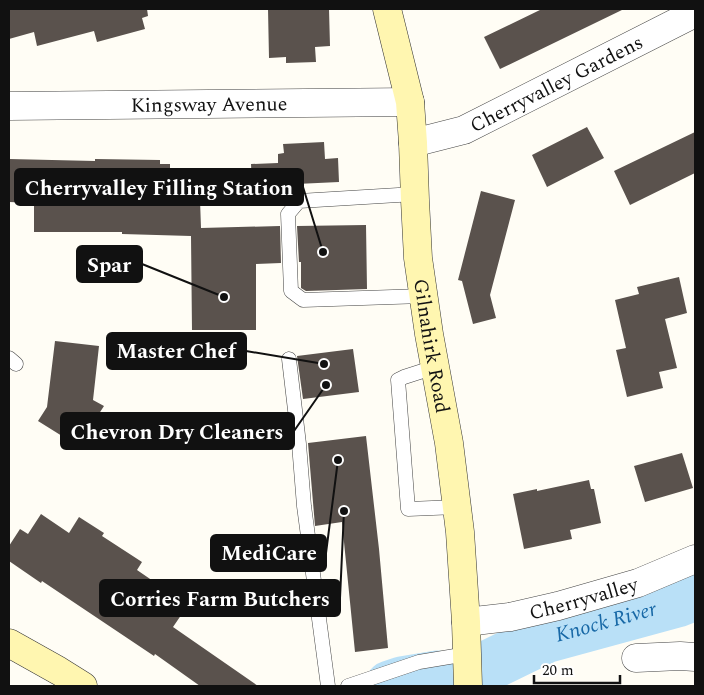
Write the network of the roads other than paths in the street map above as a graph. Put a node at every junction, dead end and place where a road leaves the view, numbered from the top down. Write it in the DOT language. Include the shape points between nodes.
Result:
graph roads {
  1 [pos="387,9"];
  2 [pos="695,13"];
  3 [pos="410,102"];
  4 [pos="9,106"];
  5 [pos="413,143"];
  6 [pos="415,194"];
  7 [pos="424,296"];
  8 [pos="289,359"];
  9 [pos="435,368"];
  10 [pos="457,507"];
  11 [pos="695,559"];
  12 [pos="466,622"];
  13 [pos="9,643"];
  14 [pos="467,654"];
  15 [pos="695,657"];
  16 [pos="636,658"];
  17 [pos="83,686"];
  18 [pos="328,686"];
  19 [pos="348,686"];
  20 [pos="468,686"];
  1 -- 3 [label="street, Gilnahirk Road"];
  2 -- 5 [label="street, Cherryvalley Gardens" via="464,130"];
  3 -- 4 [label="street, Kingsway Avenue"];
  3 -- 5 [label="street, Gilnahirk Road"];
  5 -- 6 [label="street, Gilnahirk Road"];
  6 -- 7 [label="street, Gilnahirk Road" via="418,258"];
  6 -- 7 [label="lane" via="299,201 288,214 291,291 303,300"];
  7 -- 9 [label="street, Gilnahirk Road"];
  8 -- 18 [label="lane" via="304,506"];
  9 -- 10 [label="street, Gilnahirk Road"];
  9 -- 10 [label="lane" via="398,380 408,509"];
  10 -- 12 [label="street, Gilnahirk Road"];
  11 -- 12 [label="street, Cherryvalley" via="638,583 558,606 510,617"];
  12 -- 14 [label="street, Gilnahirk Road"];
  13 -- 17 [label="street"];
  14 -- 19 [label="lane" via="419,662"];
  14 -- 20 [label="street, Gilnahirk Road"];
  15 -- 16 [label="street"];
}
